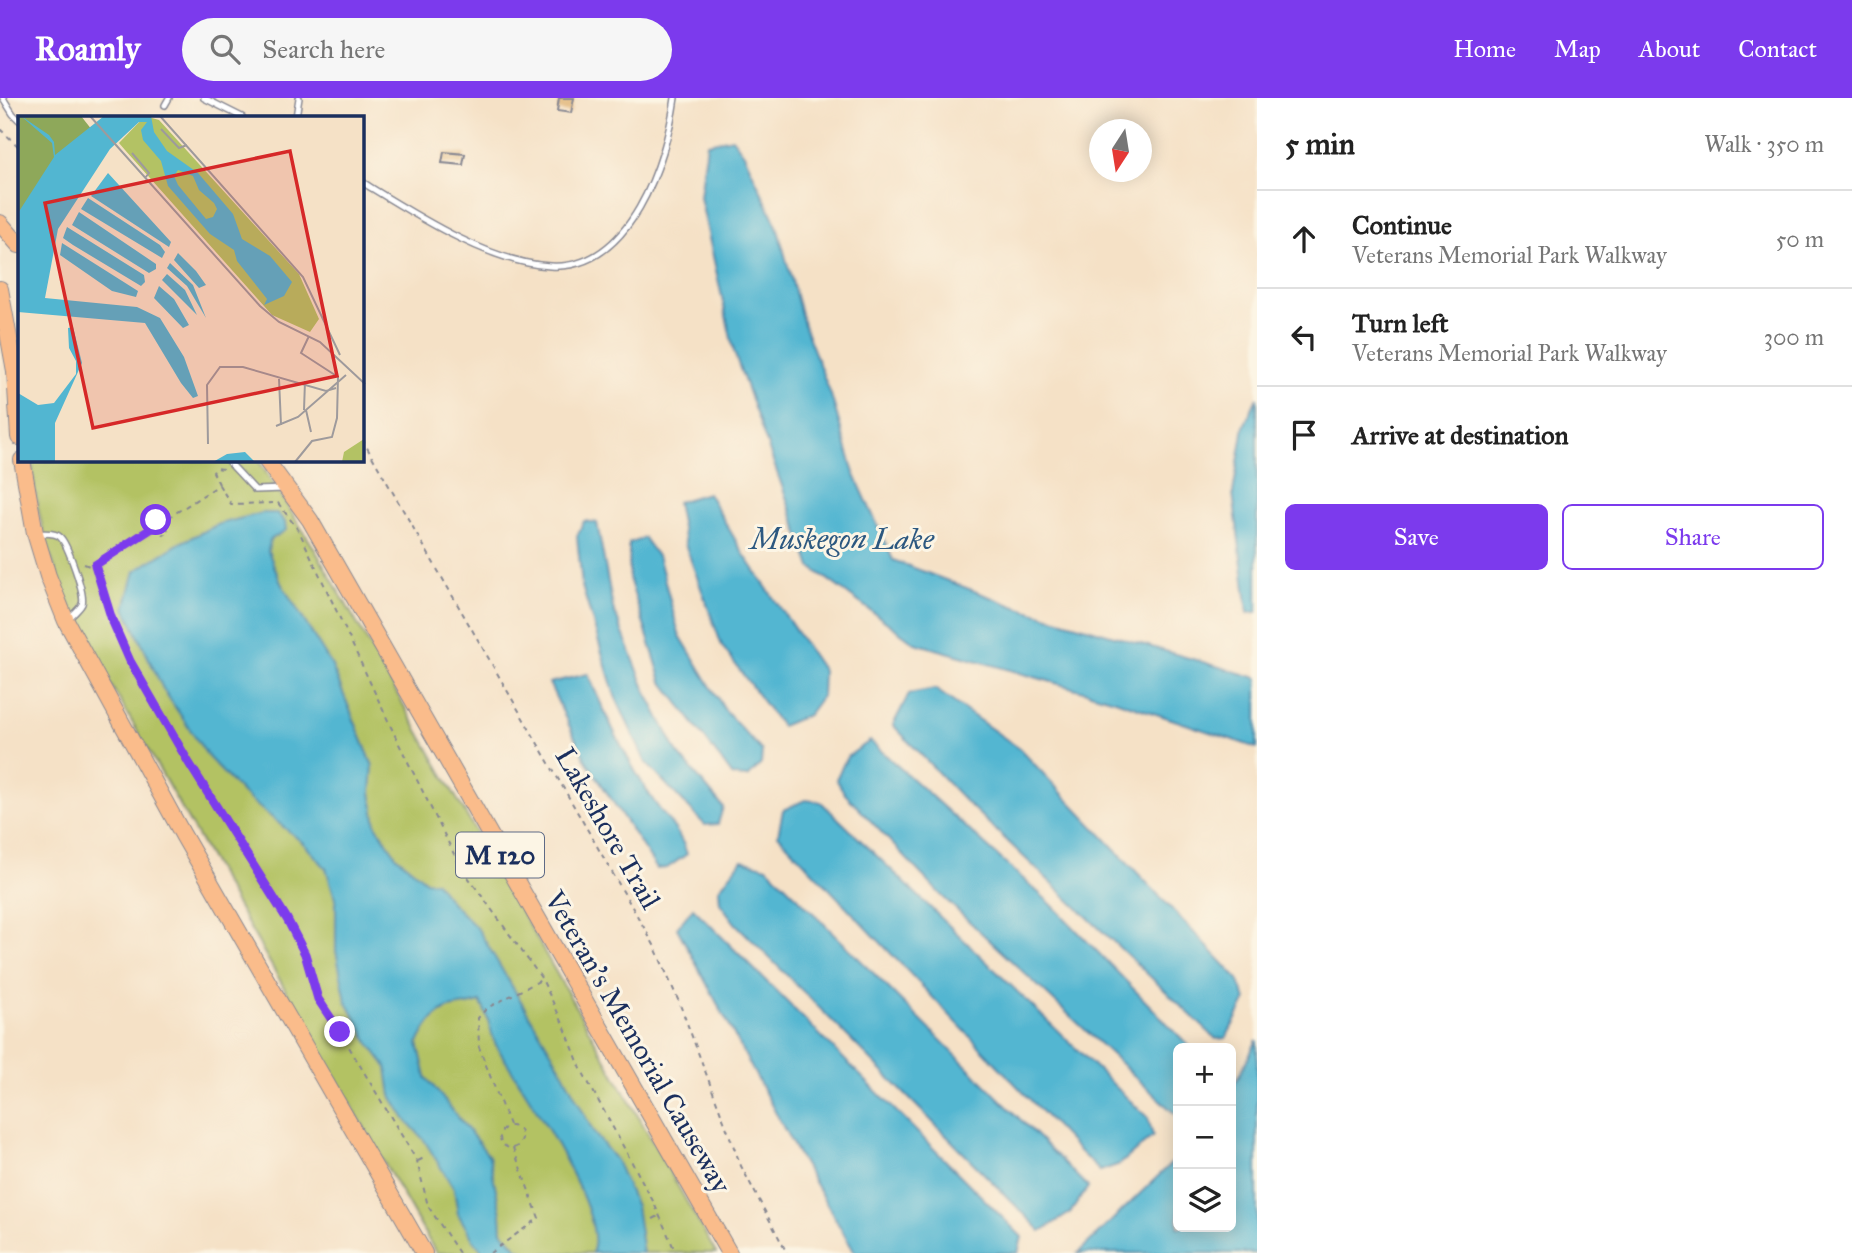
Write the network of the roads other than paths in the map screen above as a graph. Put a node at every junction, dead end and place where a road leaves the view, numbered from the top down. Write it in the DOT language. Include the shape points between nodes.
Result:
graph roads {
  1 [pos="3,98"];
  2 [pos="169,98"];
  3 [pos="204,98"];
  4 [pos="299,98"];
  5 [pos="675,98"];
  6 [pos="165,105"];
  7 [pos="240,116"];
  8 [pos="296,116"];
  9 [pos="18,119"];
  10 [pos="364,183"];
  11 [pos="0,223"];
  12 [pos="18,244"];
  13 [pos="0,289"];
  14 [pos="17,370"];
  15 [pos="18,404"];
  16 [pos="22,462"];
  17 [pos="229,462"];
  18 [pos="268,462"];
  19 [pos="288,489"];
  20 [pos="35,533"];
  21 [pos="66,621"];
  22 [pos="424,1253"];
  23 [pos="729,1253"];
  1 -- 9 [label="lane"];
  2 -- 6 [label="lane"];
  3 -- 7 [label="lane"];
  4 -- 8 [label="lane"];
  5 -- 10 [label="lane" via="662,157 635,215 615,241 589,259 570,265 551,267 502,256 414,215"];
  11 -- 12 [label="main road"];
  13 -- 14 [label="main road"];
  14 -- 15 [label="main road"];
  16 -- 20 [label="main road"];
  17 -- 19 [label="lane" via="255,490"];
  18 -- 19 [label="main road, Veteran's Memorial Causeway / M 120"];
  19 -- 23 [label="main road, Veteran's Memorial Causeway / M 120" via="310,520"];
  20 -- 21 [label="main road"];
  20 -- 21 [label="lane" via="59,536 71,560 83,599"];
  21 -- 22 [label="main road"];
}
